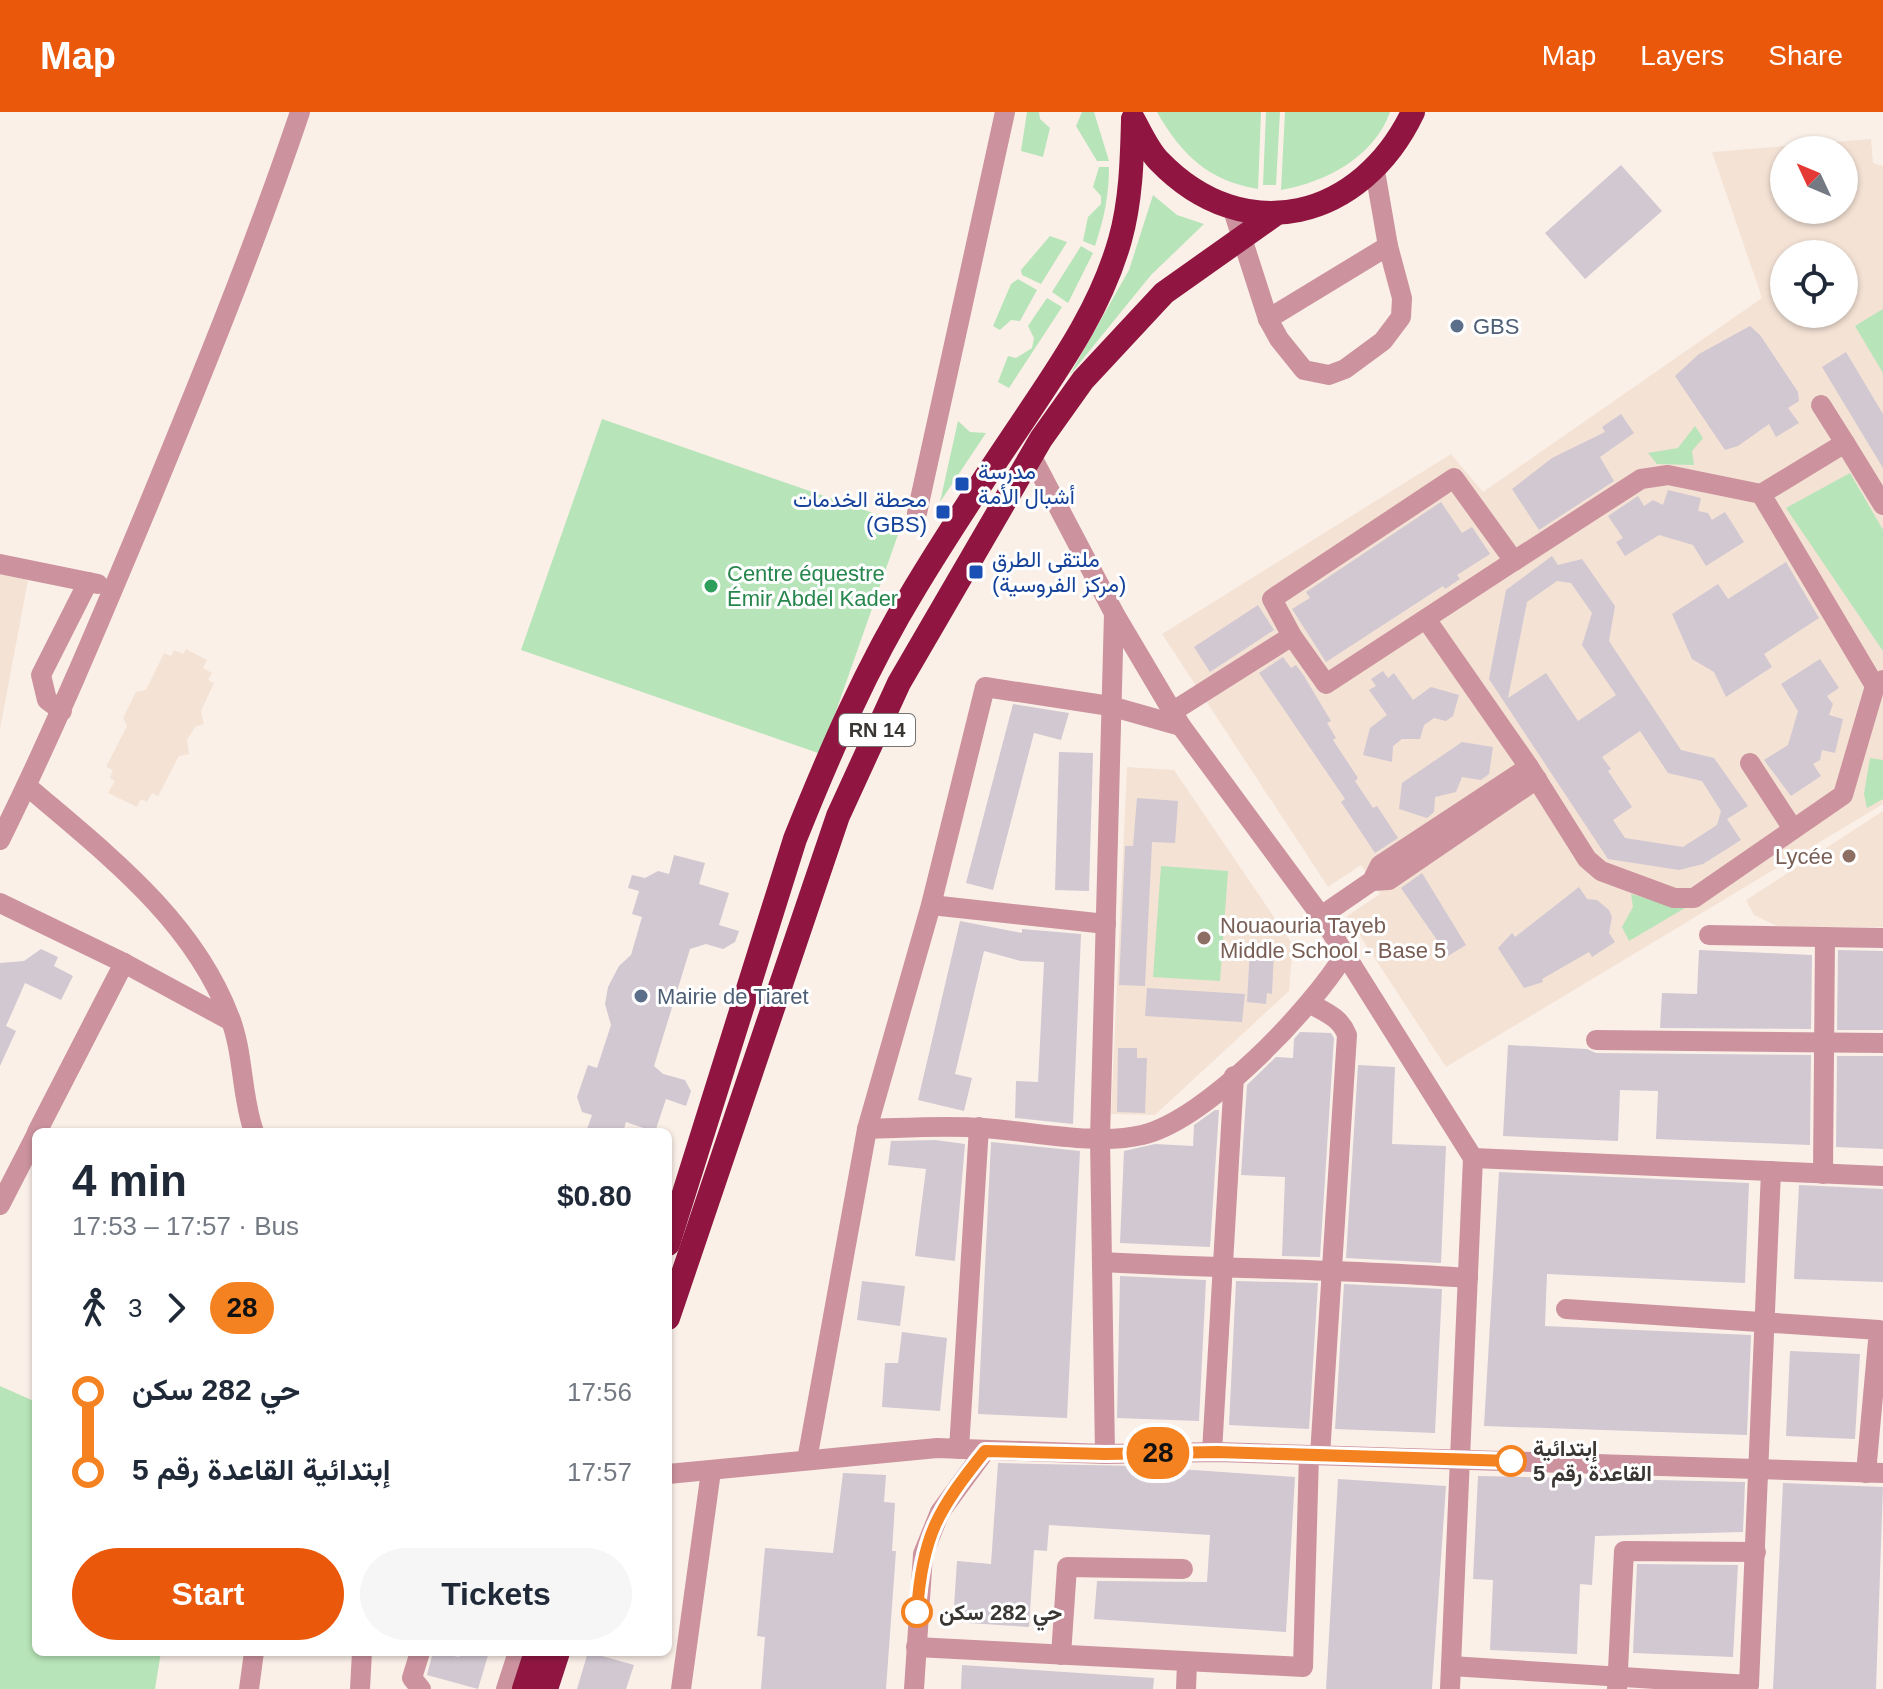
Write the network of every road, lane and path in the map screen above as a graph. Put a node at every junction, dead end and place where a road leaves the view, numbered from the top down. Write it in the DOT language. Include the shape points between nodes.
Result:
graph roads {
  1 [pos="300,112"];
  2 [pos="1005,112"];
  3 [pos="1413,112"];
  4 [pos="1132,116"];
  5 [pos="1375,171"];
  6 [pos="1232,207"];
  7 [pos="1277,213"];
  8 [pos="1242,234"];
  9 [pos="1388,246"];
  10 [pos="1268,319"];
  11 [pos="1821,405"];
  12 [pos="1845,443"];
  13 [pos="1032,457"];
  14 [pos="1761,494"];
  15 [pos="1883,505"];
  16 [pos="917,513"];
  17 [pos="1514,561"];
  18 [pos="0,564"];
  19 [pos="88,582"];
  20 [pos="114,587"];
  21 [pos="1114,613"];
  22 [pos="1426,619"];
  23 [pos="1292,636"];
  24 [pos="1879,683"];
  25 [pos="1110,706"];
  26 [pos="62,711"];
  27 [pos="1178,718"];
  28 [pos="1750,763"];
  29 [pos="1533,773"];
  30 [pos="27,786"];
  31 [pos="1793,829"];
  32 [pos="0,840"];
  33 [pos="0,903"];
  34 [pos="931,905"];
  35 [pos="1321,916"];
  36 [pos="1106,924"];
  37 [pos="1709,935"];
  38 [pos="1825,937"];
  39 [pos="1883,938"];
  40 [pos="1345,954"];
  41 [pos="124,963"];
  42 [pos="1309,1003"];
  43 [pos="231,1021"];
  44 [pos="1596,1040"];
  45 [pos="1825,1040"];
  46 [pos="1883,1043"];
  47 [pos="1234,1076"];
  48 [pos="979,1127"];
  49 [pos="40,1128"];
  50 [pos="253,1128"];
  51 [pos="867,1129"];
  52 [pos="1100,1138"];
  53 [pos="32,1143"];
  54 [pos="1473,1158"];
  55 [pos="1771,1171"];
  56 [pos="1823,1174"];
  57 [pos="1883,1176"];
  58 [pos="675,1199"];
  59 [pos="0,1205"];
  60 [pos="1102,1262"];
  61 [pos="1332,1268"];
  62 [pos="1223,1269"];
  63 [pos="1468,1278"];
  64 [pos="672,1306"];
  65 [pos="1566,1309"];
  66 [pos="1765,1324"];
  67 [pos="959,1449"];
  68 [pos="985,1451"];
  69 [pos="1212,1452"];
  70 [pos="1105,1454"];
  71 [pos="1315,1455"];
  72 [pos="807,1460"];
  73 [pos="1460,1460"];
  74 [pos="1760,1469"];
  75 [pos="711,1471"];
  76 [pos="1874,1473"];
  77 [pos="672,1474"];
  78 [pos="1756,1552"];
  79 [pos="1183,1569"];
  80 [pos="916,1647"];
  81 [pos="1061,1655"];
  82 [pos="253,1656"];
  83 [pos="362,1656"];
  84 [pos="419,1656"];
  85 [pos="517,1656"];
  86 [pos="535,1656"];
  87 [pos="557,1656"];
  88 [pos="1187,1663"];
  89 [pos="1451,1666"];
  90 [pos="1617,1683"];
  91 [pos="249,1689"];
  92 [pos="360,1689"];
  93 [pos="421,1689"];
  94 [pos="506,1689"];
  95 [pos="524,1689"];
  96 [pos="546,1689"];
  97 [pos="681,1689"];
  98 [pos="914,1689"];
  99 [pos="1186,1689"];
  100 [pos="1450,1689"];
  1 -- 20 [label="street" via="233,299"];
  2 -- 16 [label="street"];
  3 -- 5 [label="highway" via="1398,143"];
  4 -- 6 [label="highway" via="1156,159 1190,189"];
  4 -- 58 [label="highway, RN 14" via="1121,238 1105,283 1075,345 913,591 847,713 795,839"];
  5 -- 7 [label="highway" via="1346,193 1313,207"];
  5 -- 9 [label="street"];
  6 -- 7 [label="highway"];
  6 -- 8 [label="street"];
  7 -- 8 [label="highway, RN 14"];
  8 -- 10 [label="street"];
  8 -- 13 [label="highway, RN 14" via="1164,293 1128,328 1083,380"];
  9 -- 10 [label="street"];
  9 -- 10 [label="street" via="1402,298 1401,317 1391,335 1345,369 1320,376 1304,370"];
  11 -- 12 [label="street"];
  12 -- 14 [label="street"];
  12 -- 15 [label="street"];
  13 -- 21 [label="street"];
  13 -- 64 [label="highway, RN 14" via="899,683 838,816"];
  14 -- 17 [label="street" via="1668,475 1641,479"];
  14 -- 24 [label="street"];
  17 -- 22 [label="street"];
  17 -- 23 [label="street" via="1454,478 1272,599"];
  18 -- 19 [label="street"];
  19 -- 20 [label="street"];
  19 -- 26 [label="street" via="41,675 47,700"];
  20 -- 26 [label="street"];
  21 -- 25 [label="street"];
  21 -- 27 [label="street"];
  22 -- 23 [label="street" via="1326,684"];
  22 -- 29 [label="street"];
  23 -- 27 [label="street"];
  24 -- 31 [label="street" via="1843,795"];
  25 -- 27 [label="street"];
  25 -- 34 [label="street" via="985,687"];
  25 -- 36 [label="street"];
  26 -- 30 [label="street"];
  27 -- 35 [label="street"];
  28 -- 31 [label="street"];
  29 -- 31 [label="street" via="1587,859 1601,871 1674,898 1694,898"];
  29 -- 35 [label="street" via="1380,865 1372,881"];
  30 -- 32 [label="street"];
  30 -- 43 [label="street" via="122,868 183,933 211,975"];
  33 -- 41 [label="street"];
  34 -- 36 [label="street"];
  34 -- 51 [label="street"];
  35 -- 40 [label="street"];
  36 -- 52 [label="street"];
  37 -- 38 [label="street"];
  38 -- 39 [label="street"];
  38 -- 45 [label="street"];
  40 -- 42 [label="street"];
  40 -- 54 [label="street"];
  41 -- 43 [label="street"];
  41 -- 49 [label="street"];
  42 -- 47 [label="street"];
  42 -- 61 [label="street" via="1334,1017 1347,1035"];
  43 -- 50 [label="street"];
  44 -- 45 [label="street"];
  45 -- 46 [label="street"];
  45 -- 56 [label="street"];
  47 -- 52 [label="street" via="1162,1129"];
  47 -- 62 [label="street"];
  48 -- 51 [label="street"];
  48 -- 52 [label="street"];
  48 -- 67 [label="street"];
  51 -- 72 [label="street"];
  52 -- 60 [label="street"];
  53 -- 59 [label="street"];
  54 -- 55 [label="street"];
  54 -- 63 [label="street"];
  55 -- 56 [label="street"];
  55 -- 66 [label="street"];
  56 -- 57 [label="street"];
  60 -- 62 [label="street"];
  60 -- 70 [label="street"];
  61 -- 62 [label="street"];
  61 -- 63 [label="street"];
  61 -- 71 [label="street"];
  62 -- 69 [label="street"];
  63 -- 73 [label="street"];
  65 -- 66 [label="street"];
  66 -- 74 [label="street"];
  66 -- 76 [label="street" via="1879,1330"];
  67 -- 68 [label="street"];
  67 -- 72 [label="street" via="885,1450"];
  68 -- 70 [label="street"];
  68 -- 80 [label="street" via="951,1494 929,1536 919,1575"];
  69 -- 70 [label="street"];
  69 -- 71 [label="street"];
  71 -- 73 [label="street"];
  71 -- 88 [label="street" via="1303,1667"];
  72 -- 75 [label="street"];
  73 -- 74 [label="street"];
  73 -- 89 [label="street"];
  74 -- 76 [label="street"];
  74 -- 78 [label="street"];
  75 -- 77 [label="street"];
  75 -- 97 [label="street"];
  78 -- 90 [label="street" via="1624,1551"];
  78 -- 90 [label="street" via="1749,1685"];
  79 -- 81 [label="street" via="1067,1567"];
  80 -- 81 [label="street"];
  80 -- 98 [label="street"];
  81 -- 88 [label="street"];
  82 -- 91 [label="street"];
  83 -- 92 [label="street"];
  84 -- 93 [label="street" via="412,1678"];
  85 -- 94 [label="street"];
  86 -- 95 [label="highway"];
  87 -- 96 [label="highway"];
  88 -- 99 [label="street"];
  89 -- 90 [label="street"];
  89 -- 100 [label="street"];
}
